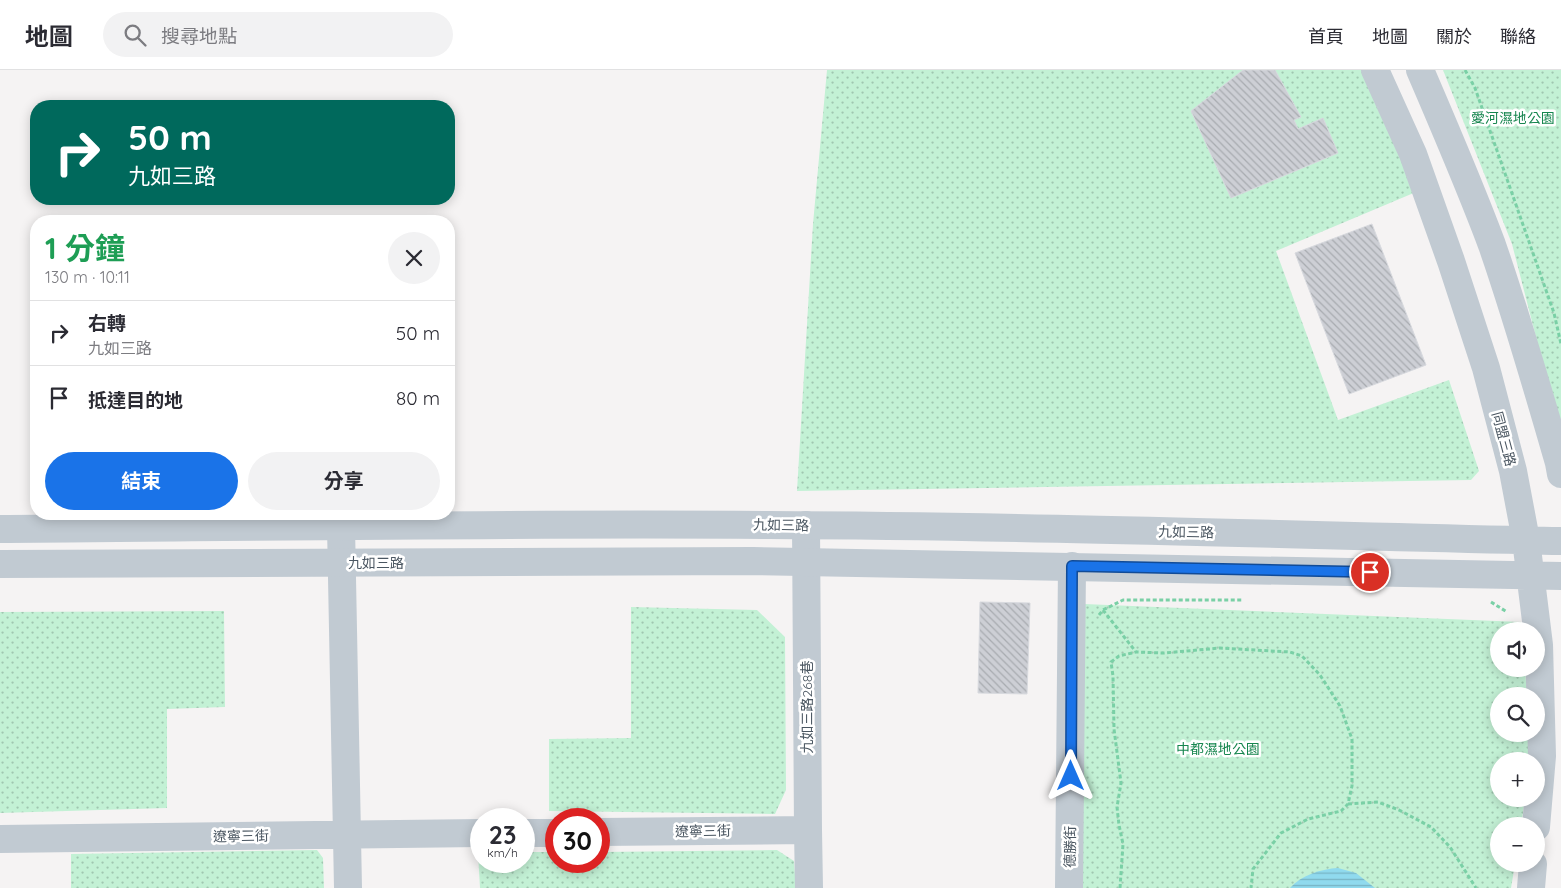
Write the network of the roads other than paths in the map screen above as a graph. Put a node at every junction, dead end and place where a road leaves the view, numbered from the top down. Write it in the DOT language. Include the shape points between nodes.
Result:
graph roads {
  1 [pos="1375,70"];
  2 [pos="1420,70"];
  3 [pos="1500,269"];
  4 [pos="1458,282"];
  5 [pos="1561,474"];
  6 [pos="806,525"];
  7 [pos="341,526"];
  8 [pos="0,529"];
  9 [pos="1526,540"];
  10 [pos="1561,541"];
  11 [pos="807,562"];
  12 [pos="342,563"];
  13 [pos="0,564"];
  14 [pos="1072,566"];
  15 [pos="1531,576"];
  16 [pos="1561,576"];
  17 [pos="1537,817"];
  18 [pos="808,830"];
  19 [pos="610,832"];
  20 [pos="470,833"];
  21 [pos="348,835"];
  22 [pos="0,839"];
  23 [pos="1532,872"];
  24 [pos="348,888"];
  25 [pos="809,888"];
  26 [pos="1069,888"];
  27 [pos="1531,888"];
  1 -- 4 [label="street, 同盟三路" via="1413,154"];
  2 -- 3 [label="street"];
  3 -- 4 [label="street"];
  3 -- 5 [label="street"];
  4 -- 9 [label="street, 同盟三路" via="1486,368 1513,471"];
  6 -- 7 [label="street, 九如三路"];
  6 -- 9 [label="street, 九如三路"];
  6 -- 11 [label="street, 九如三路268巷"];
  7 -- 8 [label="street, 九如三路"];
  7 -- 12 [label="street"];
  9 -- 10 [label="street, 九如三路"];
  9 -- 15 [label="street, 同盟三路"];
  11 -- 12 [label="street, 九如三路"];
  11 -- 14 [label="street, 九如三路"];
  11 -- 18 [label="street, 九如三路268巷"];
  12 -- 13 [label="street, 九如三路"];
  12 -- 21 [label="street"];
  14 -- 15 [label="street, 九如三路"];
  14 -- 26 [label="street, 德勝街"];
  15 -- 16 [label="street, 九如三路"];
  15 -- 17 [label="street, 同盟三路" via="1538,645 1542,756"];
  18 -- 19 [label="street, 遼寧三街"];
  18 -- 25 [label="street, 九如三路268巷"];
  20 -- 21 [label="street, 遼寧三街"];
  21 -- 22 [label="street, 遼寧三街"];
  21 -- 24 [label="street"];
  23 -- 27 [label="street"];
}
